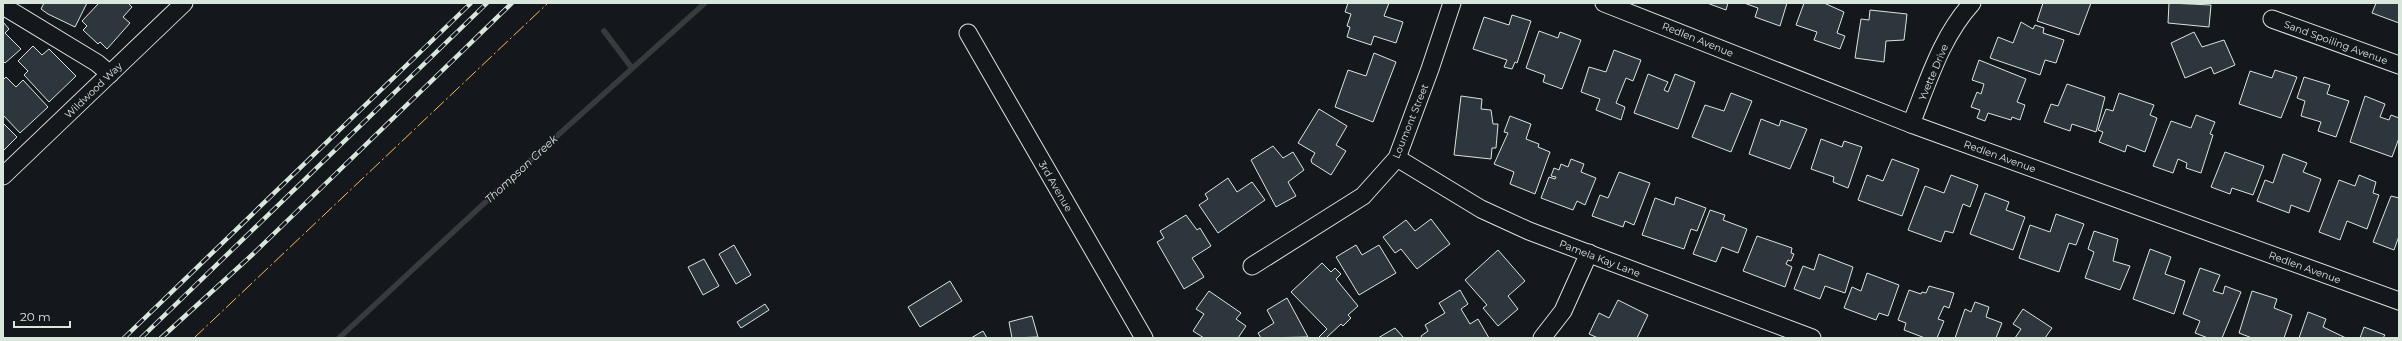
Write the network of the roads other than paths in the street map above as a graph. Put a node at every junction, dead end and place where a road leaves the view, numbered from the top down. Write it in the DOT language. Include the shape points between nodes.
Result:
graph roads {
  1 [pos="184,3"];
  2 [pos="1452,3"];
  3 [pos="1604,3"];
  4 [pos="1972,3"];
  5 [pos="3,6"];
  6 [pos="2272,19"];
  7 [pos="968,33"];
  8 [pos="2399,65"];
  9 [pos="110,74"];
  10 [pos="1911,124"];
  11 [pos="1397,158"];
  12 [pos="3,176"];
  13 [pos="1589,253"];
  14 [pos="1252,266"];
  15 [pos="2399,301"];
  16 [pos="1144,338"];
  17 [pos="1542,338"];
  18 [pos="1812,338"];
  1 -- 9 [label="street, Wildwood Way"];
  2 -- 11 [label="street, Loumont Street"];
  3 -- 10 [label="street, Redlen Avenue"];
  4 -- 10 [label="street, Yvette Drive" via="1939,53"];
  5 -- 9 [label="street" via="98,63"];
  6 -- 8 [label="street, Sand Spoiling Avenue"];
  7 -- 16 [label="street, 3rd Avenue"];
  9 -- 12 [label="street, Wildwood Way"];
  10 -- 15 [label="street, Redlen Avenue"];
  11 -- 13 [label="street, Pamela Kay Lane" via="1481,209 1529,231"];
  11 -- 14 [label="street, Loumont Street" via="1363,196"];
  13 -- 17 [label="street" via="1563,311"];
  13 -- 18 [label="street, Pamela Kay Lane"];
}
